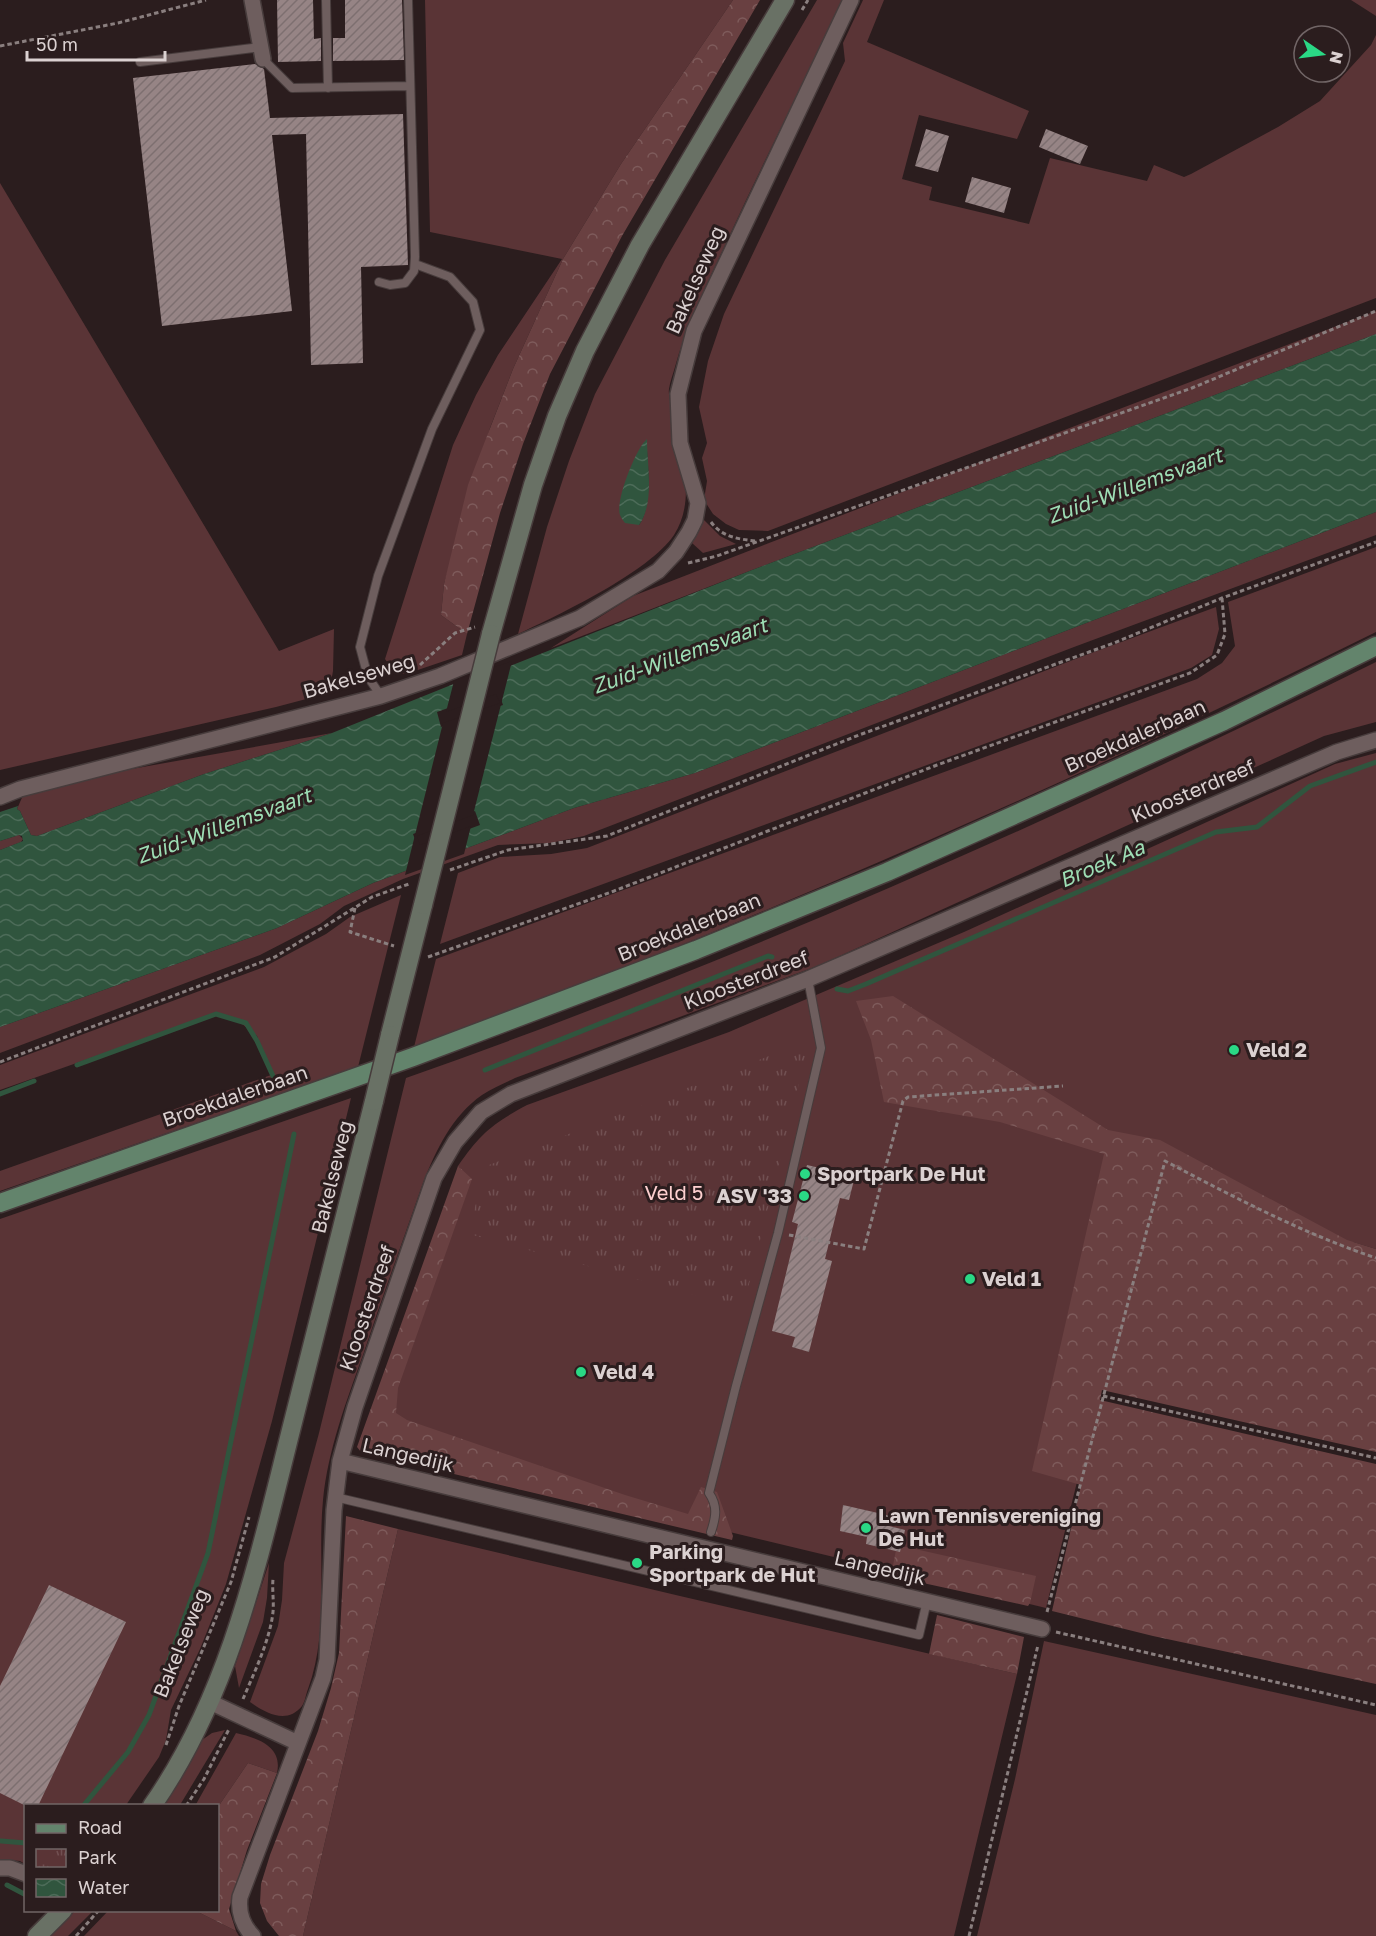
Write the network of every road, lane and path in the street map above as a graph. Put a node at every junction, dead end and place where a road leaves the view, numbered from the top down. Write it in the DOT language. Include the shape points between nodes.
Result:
graph roads {
  1 [pos="206,0"];
  2 [pos="252,0"];
  3 [pos="326,0"];
  4 [pos="408,0"];
  5 [pos="785,0"];
  6 [pos="808,0"];
  7 [pos="851,0"];
  8 [pos="800,14"];
  9 [pos="0,46"];
  10 [pos="262,53"];
  11 [pos="140,62"];
  12 [pos="410,86"];
  13 [pos="328,88"];
  14 [pos="415,264"];
  15 [pos="379,282"];
  16 [pos="1376,311"];
  17 [pos="698,504"];
  18 [pos="757,541"];
  19 [pos="1376,542"];
  20 [pos="658,571"];
  21 [pos="1222,598"];
  22 [pos="484,630"];
  23 [pos="1376,646"];
  24 [pos="414,670"];
  25 [pos="381,696"];
  26 [pos="1376,740"];
  27 [pos="0,797"];
  28 [pos="445,872"];
  29 [pos="414,883"];
  30 [pos="355,908"];
  31 [pos="397,946"];
  32 [pos="427,958"];
  33 [pos="808,979"];
  34 [pos="0,1062"];
  35 [pos="1063,1086"];
  36 [pos="0,1203"];
  37 [pos="778,1233"];
  38 [pos="1376,1258"];
  39 [pos="1103,1396"];
  40 [pos="1376,1458"];
  41 [pos="340,1461"];
  42 [pos="335,1497"];
  43 [pos="251,1506"];
  44 [pos="711,1532"];
  45 [pos="927,1601"];
  46 [pos="1042,1629"];
  47 [pos="210,1702"];
  48 [pos="1376,1705"];
  49 [pos="237,1714"];
  50 [pos="298,1743"];
  51 [pos="166,1746"];
  52 [pos="153,1804"];
  53 [pos="187,1804"];
  54 [pos="0,1868"];
  55 [pos="24,1873"];
  56 [pos="62,1912"];
  57 [pos="98,1912"];
  58 [pos="37,1936"];
  59 [pos="76,1936"];
  60 [pos="253,1936"];
  61 [pos="969,1936"];
  1 -- 9 [label="path" via="118,23"];
  2 -- 10 [label="street"];
  3 -- 13 [label="lane"];
  4 -- 12 [label="lane"];
  5 -- 22 [label="street, Bakelseweg" via="640,245 585,351 561,405"];
  6 -- 8 [label="path"];
  7 -- 17 [label="street, Bakelseweg" via="694,331 678,394 680,443"];
  10 -- 11 [label="lane"];
  10 -- 13 [label="lane" via="292,88"];
  12 -- 13 [label="lane"];
  12 -- 14 [label="lane"];
  14 -- 15 [label="lane" via="405,283"];
  14 -- 25 [label="lane" via="450,277 473,302 480,330 432,429 378,576 360,647 368,677"];
  16 -- 18 [label="path" via="1192,388"];
  17 -- 18 [label="path" via="714,526 734,539"];
  17 -- 20 [label="street, Bakelseweg" via="689,532"];
  18 -- 20 [label="path"];
  19 -- 21 [label="path"];
  20 -- 25 [label="street, Bakelseweg" via="580,618"];
  21 -- 28 [label="path" via="1114,643 859,735 607,836 508,850"];
  21 -- 32 [label="path" via="1225,634 1217,655 1190,673"];
  22 -- 24 [label="path" via="455,633"];
  22 -- 47 [label="street, Bakelseweg, bridge" via="423,905 251,1590"];
  23 -- 36 [label="main road, Broekdalerbaan" via="1202,731 887,872 696,950 413,1057"];
  25 -- 27 [label="street, Bakelseweg"];
  26 -- 33 [label="street, Kloosterdreef" via="1337,752"];
  29 -- 30 [label="path" via="372,897"];
  30 -- 31 [label="path" via="350,932"];
  30 -- 34 [label="path" via="275,957"];
  33 -- 37 [label="lane" via="821,1048"];
  33 -- 41 [label="street, Kloosterdreef" via="511,1094 481,1112 455,1142 434,1178"];
  35 -- 37 [label="path" via="908,1097 903,1101 864,1249"];
  37 -- 44 [label="lane" via="709,1493 716,1503"];
  38 -- 39 [label="path" via="1330,1243 1165,1161"];
  39 -- 40 [label="path"];
  39 -- 46 [label="path"];
  41 -- 42 [label="street, Kloosterdreef"];
  41 -- 45 [label="street, Langedijk"];
  42 -- 45 [label="lane" via="919,1635"];
  42 -- 50 [label="street, Kloosterdreef" via="327,1660"];
  43 -- 51 [label="path, Bakelseweg" via="231,1582"];
  45 -- 46 [label="street, Langedijk"];
  46 -- 48 [label="path"];
  46 -- 61 [label="path"];
  47 -- 49 [label="street"];
  47 -- 52 [label="street, Bakelseweg" via="179,1764"];
  49 -- 50 [label="street"];
  49 -- 53 [label="path"];
  50 -- 60 [label="street" via="240,1898 242,1918"];
  54 -- 55 [label="street"];
  56 -- 58 [label="street"];
  57 -- 59 [label="path"];
}
